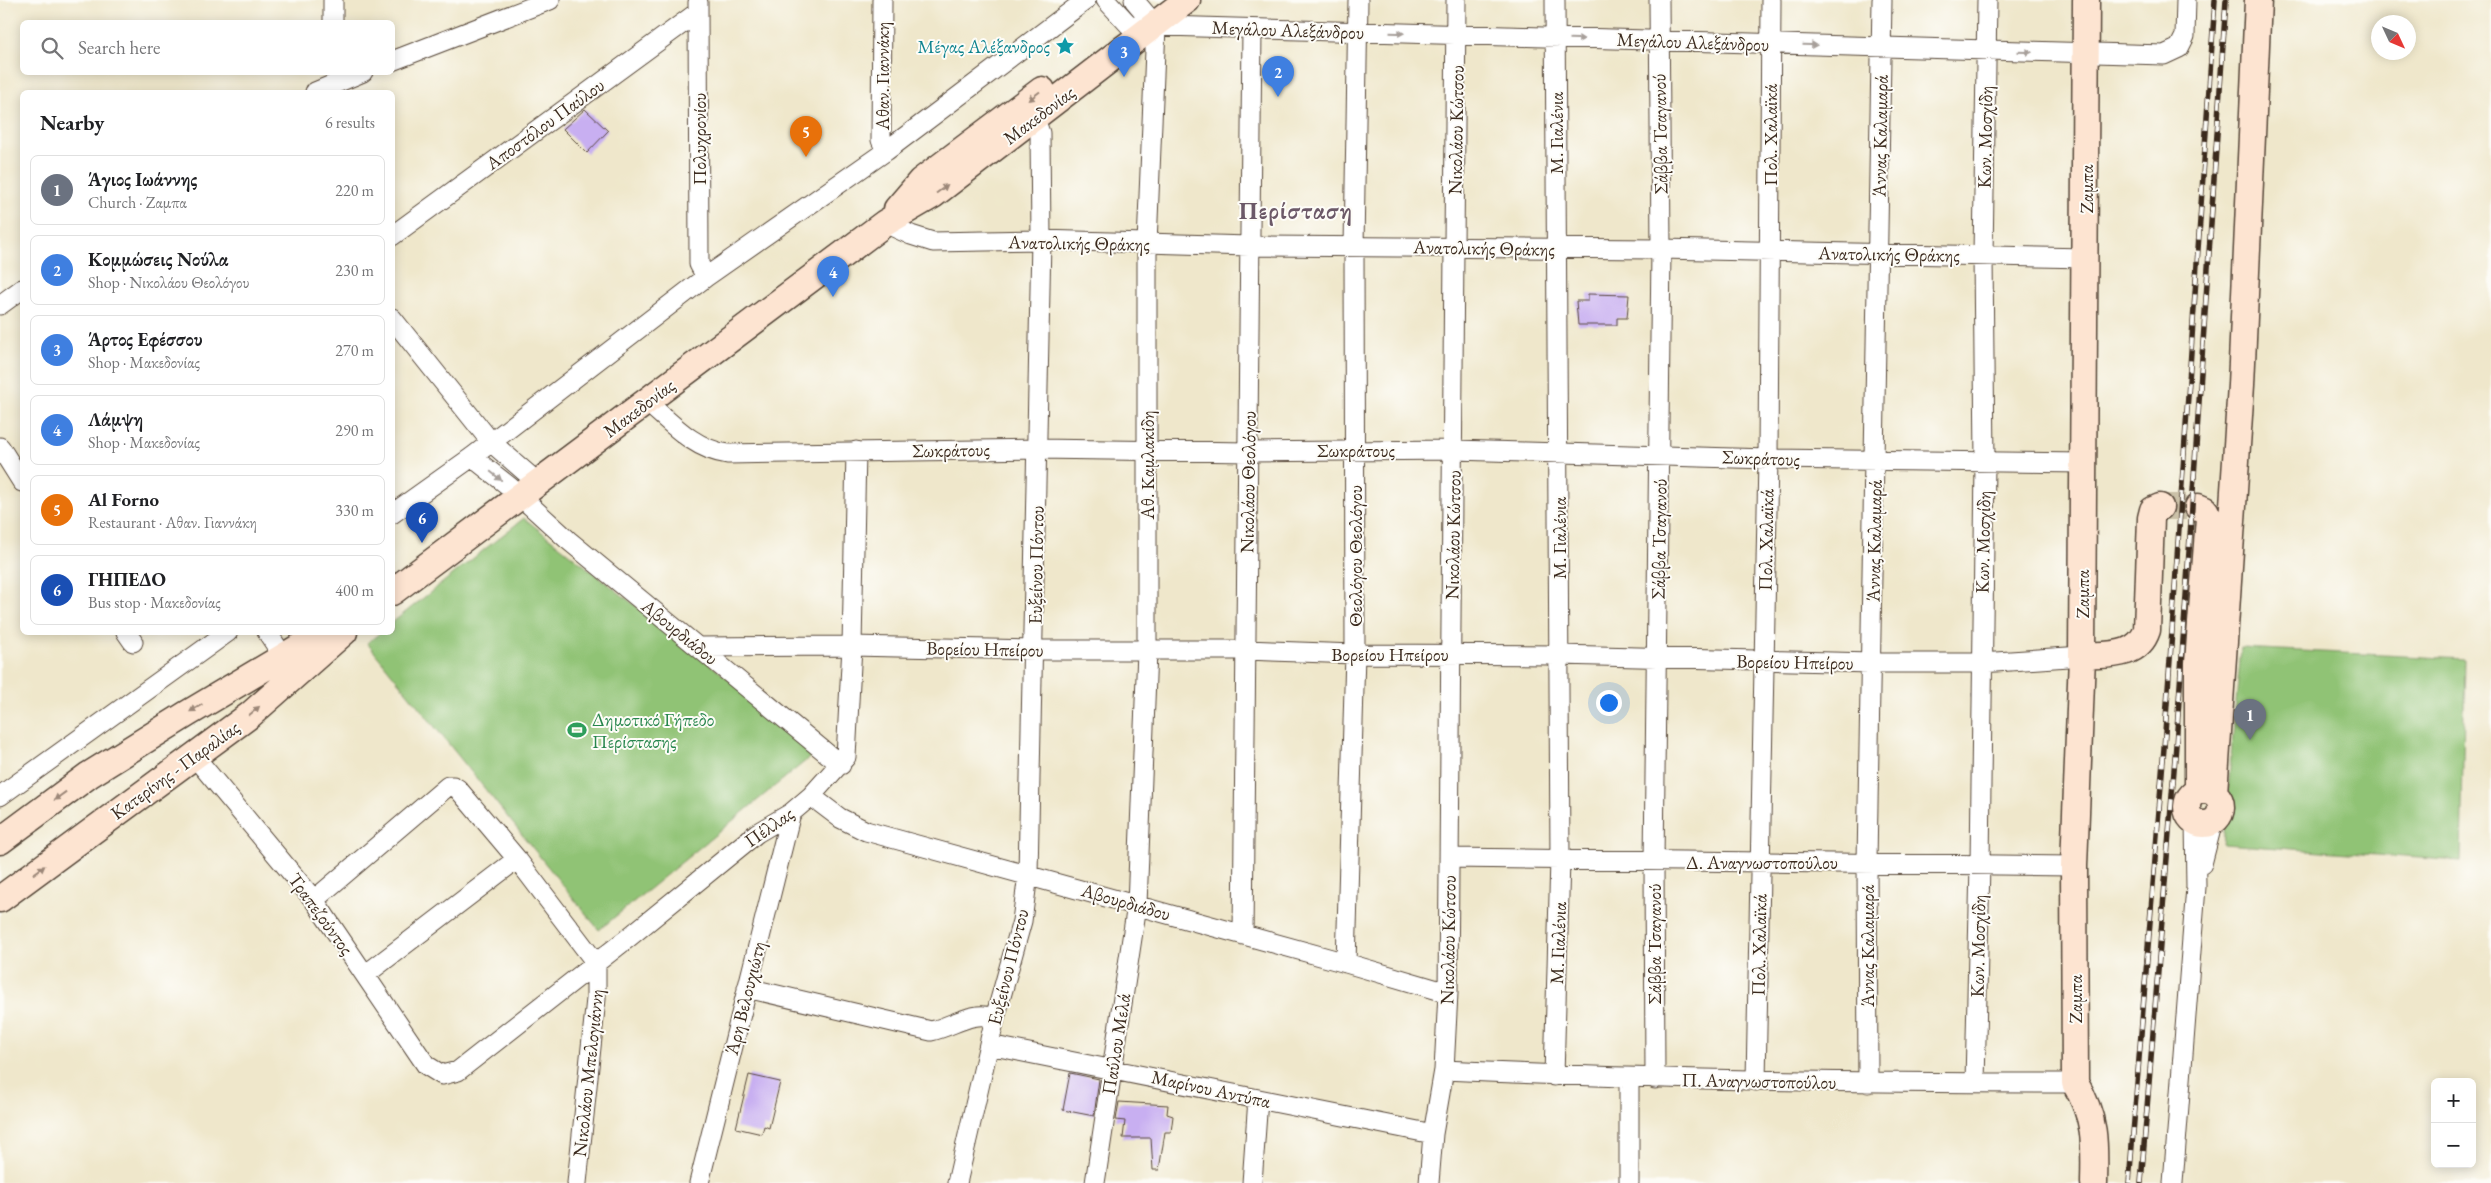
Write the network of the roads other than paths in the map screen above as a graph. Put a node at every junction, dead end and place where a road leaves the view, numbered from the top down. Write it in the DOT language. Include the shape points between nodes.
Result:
graph roads {
  1 [pos="333,0"];
  2 [pos="550,0"];
  3 [pos="882,0"];
  4 [pos="1086,0"];
  5 [pos="1106,0"];
  6 [pos="1187,0"];
  7 [pos="1358,0"];
  8 [pos="1456,0"];
  9 [pos="1555,0"];
  10 [pos="1659,0"];
  11 [pos="1771,0"];
  12 [pos="1882,0"];
  13 [pos="1987,0"];
  14 [pos="2086,0"];
  15 [pos="2186,0"];
  16 [pos="2258,0"];
  17 [pos="698,6"];
  18 [pos="513,7"];
  19 [pos="1145,13"];
  20 [pos="333,20"];
  21 [pos="1252,29"];
  22 [pos="1358,32"];
  23 [pos="1456,35"];
  24 [pos="1555,38"];
  25 [pos="1658,41"];
  26 [pos="1771,44"];
  27 [pos="1881,48"];
  28 [pos="1986,51"];
  29 [pos="2085,53"];
  30 [pos="395,60"];
  31 [pos="348,75"];
  32 [pos="334,78"];
  33 [pos="318,90"];
  34 [pos="1035,118"];
  35 [pos="886,151"];
  36 [pos="885,224"];
  37 [pos="395,234"];
  38 [pos="1042,240"];
  39 [pos="1147,244"];
  40 [pos="1249,246"];
  41 [pos="1354,247"];
  42 [pos="1454,247"];
  43 [pos="1556,249"];
  44 [pos="1661,249"];
  45 [pos="1878,252"];
  46 [pos="1770,253"];
  47 [pos="1983,255"];
  48 [pos="2086,258"];
  49 [pos="706,277"];
  50 [pos="20,290"];
  51 [pos="0,305"];
  52 [pos="395,322"];
  53 [pos="647,402"];
  54 [pos="491,442"];
  55 [pos="0,446"];
  56 [pos="1038,449"];
  57 [pos="1355,450"];
  58 [pos="1454,450"];
  59 [pos="856,451"];
  60 [pos="1146,451"];
  61 [pos="1249,452"];
  62 [pos="1559,454"];
  63 [pos="1660,455"];
  64 [pos="472,457"];
  65 [pos="1768,459"];
  66 [pos="1875,461"];
  67 [pos="1984,462"];
  68 [pos="2082,463"];
  69 [pos="20,479"];
  70 [pos="529,490"];
  71 [pos="2160,507"];
  72 [pos="2198,507"];
  73 [pos="395,512"];
  74 [pos="395,590"];
  75 [pos="224,635"];
  76 [pos="269,635"];
  77 [pos="320,635"];
  78 [pos="341,635"];
  79 [pos="852,646"];
  80 [pos="698,647"];
  81 [pos="1035,650"];
  82 [pos="1246,650"];
  83 [pos="1146,651"];
  84 [pos="1355,654"];
  85 [pos="1452,654"];
  86 [pos="1558,655"];
  87 [pos="283,656"];
  88 [pos="2082,656"];
  89 [pos="1657,659"];
  90 [pos="1764,662"];
  91 [pos="1872,663"];
  92 [pos="1982,663"];
  93 [pos="194,756"];
  94 [pos="841,765"];
  95 [pos="2206,792"];
  96 [pos="0,796"];
  97 [pos="811,796"];
  98 [pos="791,813"];
  99 [pos="2204,821"];
  100 [pos="0,841"];
  101 [pos="1449,858"];
  102 [pos="517,859"];
  103 [pos="1560,859"];
  104 [pos="1760,860"];
  105 [pos="1654,862"];
  106 [pos="1867,862"];
  107 [pos="1980,864"];
  108 [pos="2074,866"];
  109 [pos="1028,874"];
  110 [pos="0,899"];
  111 [pos="314,900"];
  112 [pos="1137,905"];
  113 [pos="1243,935"];
  114 [pos="1346,962"];
  115 [pos="596,963"];
  116 [pos="366,975"];
  117 [pos="747,988"];
  118 [pos="1448,994"];
  119 [pos="995,1018"];
  120 [pos="989,1045"];
  121 [pos="1113,1069"];
  122 [pos="1444,1070"];
  123 [pos="442,1075"];
  124 [pos="1554,1076"];
  125 [pos="1629,1078"];
  126 [pos="1655,1079"];
  127 [pos="1756,1081"];
  128 [pos="1868,1083"];
  129 [pos="1975,1083"];
  130 [pos="2075,1083"];
  131 [pos="1258,1099"];
  132 [pos="1433,1134"];
  133 [pos="577,1183"];
  134 [pos="699,1183"];
  135 [pos="957,1183"];
  136 [pos="1096,1183"];
  137 [pos="1252,1183"];
  138 [pos="1429,1183"];
  139 [pos="1629,1183"];
  140 [pos="2094,1183"];
  141 [pos="2173,1183"];
  1 -- 20 [label="street"];
  2 -- 18 [label="street"];
  3 -- 35 [label="street, Αθαν. Γιαννάκη" via="881,140"];
  4 -- 35 [label="street"];
  5 -- 19 [label="street"];
  6 -- 19 [label="street, Μακεδονίας"];
  7 -- 22 [label="street, Θεολόγου Θεολόγου"];
  8 -- 23 [label="street, Νικολάου Κώτσου"];
  9 -- 24 [label="street, Μ. Γιαλένια"];
  10 -- 25 [label="street, Σάββα Τσαγανού"];
  11 -- 26 [label="street, Πολ. Χαλαϊκά"];
  12 -- 27 [label="street, Άννας Καλαμαρά"];
  13 -- 28 [label="street, Κων. Μοσχίδη"];
  14 -- 29 [label="street, Ζαμπα"];
  15 -- 29 [label="street, Μεγάλου Αλεξάνδρου" via="2185,36 2179,48 2164,55"];
  16 -- 95 [label="street" via="2241,385"];
  17 -- 37 [label="street, Αποστόλου Παύλου"];
  17 -- 49 [label="street, Πολυχρονίου" via="699,264"];
  18 -- 30 [label="street"];
  19 -- 21 [label="street, Μεγάλου Αλεξάνδρου"];
  19 -- 34 [label="street, Μακεδονίας"];
  19 -- 36 [label="street, Μακεδονίας, one-way" via="921,181"];
  19 -- 39 [label="street, Αθ. Καμλακίδη"];
  21 -- 22 [label="street, Μεγάλου Αλεξάνδρου"];
  21 -- 40 [label="street, Νικολάου Θεολόγου"];
  22 -- 23 [label="street, Μεγάλου Αλεξάνδρου, one-way"];
  22 -- 41 [label="street, Θεολόγου Θεολόγου"];
  23 -- 24 [label="street, Μεγάλου Αλεξάνδρου"];
  23 -- 42 [label="street, Νικολάου Κώτσου"];
  24 -- 25 [label="street, Μεγάλου Αλεξάνδρου, one-way"];
  24 -- 43 [label="street, Μ. Γιαλένια"];
  25 -- 26 [label="street, Μεγάλου Αλεξάνδρου"];
  25 -- 44 [label="street, Σάββα Τσαγανού"];
  26 -- 27 [label="street, Μεγάλου Αλεξάνδρου, one-way"];
  26 -- 46 [label="street, Πολ. Χαλαϊκά"];
  27 -- 28 [label="street, Μεγάλου Αλεξάνδρου"];
  27 -- 45 [label="street, Άννας Καλαμαρά"];
  28 -- 29 [label="street, Μεγάλου Αλεξάνδρου, one-way"];
  28 -- 47 [label="street, Κων. Μοσχίδη"];
  29 -- 48 [label="street, Ζαμπα"];
  31 -- 32 [label="street"];
  32 -- 33 [label="street"];
  36 -- 34 [label="street, Μακεδονίας, one-way" via="933,195"];
  34 -- 38 [label="street, Ευξείνου Πόντου" via="1040,133"];
  35 -- 49 [label="street"];
  36 -- 38 [label="street, Ανατολικής Θράκης" via="933,242"];
  36 -- 53 [label="street, Μακεδονίας"];
  38 -- 39 [label="street, Ανατολικής Θράκης"];
  38 -- 56 [label="street, Ευξείνου Πόντου"];
  39 -- 40 [label="street, Ανατολικής Θράκης"];
  39 -- 60 [label="street, Αθ. Καμλακίδη"];
  40 -- 41 [label="street, Ανατολικής Θράκης"];
  40 -- 61 [label="street, Νικολάου Θεολόγου"];
  41 -- 42 [label="street, Ανατολικής Θράκης"];
  41 -- 57 [label="street, Θεολόγου Θεολόγου"];
  42 -- 43 [label="street, Ανατολικής Θράκης"];
  42 -- 58 [label="street, Νικολάου Κώτσου"];
  43 -- 44 [label="street, Ανατολικής Θράκης"];
  43 -- 62 [label="street, Μ. Γιαλένια"];
  44 -- 46 [label="street, Ανατολικής Θράκης"];
  44 -- 63 [label="street, Σάββα Τσαγανού"];
  45 -- 46 [label="street, Ανατολικής Θράκης"];
  45 -- 47 [label="street, Ανατολικής Θράκης"];
  45 -- 66 [label="street, Άννας Καλαμαρά"];
  46 -- 65 [label="street, Πολ. Χαλαϊκά"];
  47 -- 48 [label="street, Ανατολικής Θράκης"];
  47 -- 67 [label="street, Κων. Μοσχίδη"];
  48 -- 68 [label="street, Ζαμπα"];
  49 -- 54 [label="street"];
  50 -- 51 [label="street"];
  52 -- 54 [label="street"];
  53 -- 59 [label="street, Σωκράτους" via="685,435 716,452"];
  53 -- 70 [label="street, Μακεδονίας"];
  54 -- 64 [label="street"];
  54 -- 70 [label="street"];
  55 -- 69 [label="street"];
  56 -- 59 [label="street, Σωκράτους"];
  56 -- 60 [label="street, Σωκράτους"];
  56 -- 81 [label="street, Ευξείνου Πόντου"];
  57 -- 58 [label="street, Σωκράτους"];
  57 -- 61 [label="street, Σωκράτους"];
  57 -- 84 [label="street, Θεολόγου Θεολόγου"];
  58 -- 62 [label="street, Σωκράτους"];
  58 -- 85 [label="street, Νικολάου Κώτσου"];
  59 -- 79 [label="street, Πέλλας"];
  60 -- 61 [label="street, Σωκράτους"];
  60 -- 83 [label="street, Αθ. Καμλακίδη"];
  61 -- 82 [label="street, Νικολάου Θεολόγου"];
  62 -- 63 [label="street, Σωκράτους"];
  62 -- 86 [label="street, Μ. Γιαλένια"];
  63 -- 65 [label="street, Σωκράτους"];
  63 -- 89 [label="street, Σάββα Τσαγανού"];
  64 -- 70 [label="street, one-way"];
  64 -- 73 [label="street"];
  65 -- 66 [label="street, Σωκράτους"];
  65 -- 90 [label="street, Πολ. Χαλαϊκά"];
  66 -- 67 [label="street, Σωκράτους"];
  66 -- 91 [label="street, Άννας Καλαμαρά"];
  67 -- 68 [label="street, Σωκράτους"];
  67 -- 92 [label="street, Κων. Μοσχίδη"];
  68 -- 88 [label="street, Ζαμπα"];
  70 -- 74 [label="street, Μακεδονίας"];
  70 -- 80 [label="street, Αβουρδιάδου" via="568,540"];
  71 -- 88 [label="street" via="2153,510 2151,518 2147,630 2143,640 2129,651"];
  72 -- 95 [label="street" via="2205,510 2209,518 2198,663"];
  75 -- 96 [label="street"];
  76 -- 87 [label="street"];
  77 -- 87 [label="street, Κατερίνης - Παραλίας"];
  93 -- 78 [label="street, Κατερίνης - Παραλίας, one-way" via="250,715"];
  79 -- 80 [label="street, Βορείου Ηπείρου"];
  79 -- 81 [label="street, Βορείου Ηπείρου"];
  79 -- 94 [label="street, Πέλλας" via="848,747"];
  80 -- 94 [label="street, Αβουρδιάδου"];
  81 -- 83 [label="street, Βορείου Ηπείρου"];
  81 -- 109 [label="street, Ευξείνου Πόντου"];
  82 -- 83 [label="street, Βορείου Ηπείρου"];
  82 -- 84 [label="street, Βορείου Ηπείρου"];
  82 -- 113 [label="street, Νικολάου Θεολόγου"];
  83 -- 112 [label="street, Αθ. Καμλακίδη"];
  84 -- 85 [label="street, Βορείου Ηπείρου"];
  84 -- 114 [label="street, Θεολόγου Θεολόγου"];
  85 -- 86 [label="street, Βορείου Ηπείρου"];
  85 -- 101 [label="street, Νικολάου Κώτσου"];
  86 -- 89 [label="street, Βορείου Ηπείρου"];
  86 -- 103 [label="street, Μ. Γιαλένια"];
  87 -- 100 [label="street, Κατερίνης - Παραλίας, one-way" via="89,775"];
  88 -- 92 [label="street, Βορείου Ηπείρου"];
  88 -- 108 [label="street, Ζαμπα"];
  89 -- 90 [label="street, Βορείου Ηπείρου"];
  89 -- 105 [label="street, Σάββα Τσαγανού"];
  90 -- 91 [label="street, Βορείου Ηπείρου"];
  90 -- 104 [label="street, Πολ. Χαλαϊκά"];
  91 -- 92 [label="street, Βορείου Ηπείρου"];
  91 -- 106 [label="street, Άννας Καλαμαρά"];
  92 -- 107 [label="street, Κων. Μοσχίδη"];
  110 -- 93 [label="street, Κατερίνης - Παραλίας, one-way"];
  93 -- 111 [label="street, Τραπεζούντος"];
  94 -- 97 [label="street, Πέλλας"];
  95 -- 99 [label="street" via="2220,802 2221,808 2220,813"];
  97 -- 98 [label="street, Πέλλας"];
  97 -- 109 [label="street, Αβουρδιάδου" via="840,818 866,831"];
  98 -- 115 [label="street, Πέλλας" via="757,833"];
  98 -- 117 [label="street, Άρη Βελουχιώτη"];
  99 -- 141 [label="street"];
  101 -- 103 [label="street, Δ. Αναγνωστοπούλου"];
  101 -- 118 [label="street, Νικολάου Κώτσου"];
  102 -- 111 [label="street" via="458,789 448,786"];
  102 -- 115 [label="street"];
  102 -- 116 [label="street"];
  103 -- 105 [label="street, Δ. Αναγνωστοπούλου"];
  103 -- 124 [label="street, Μ. Γιαλένια"];
  104 -- 105 [label="street, Δ. Αναγνωστοπούλου"];
  104 -- 106 [label="street, Δ. Αναγνωστοπούλου"];
  104 -- 127 [label="street, Πολ. Χαλαϊκά"];
  105 -- 126 [label="street, Σάββα Τσαγανού"];
  106 -- 107 [label="street, Δ. Αναγνωστοπούλου"];
  106 -- 128 [label="street, Άννας Καλαμαρά"];
  107 -- 108 [label="street, Δ. Αναγνωστοπούλου"];
  107 -- 129 [label="street, Κων. Μοσχίδη"];
  108 -- 130 [label="street, Ζαμπα"];
  109 -- 112 [label="street, Αβουρδιάδου"];
  109 -- 119 [label="street, Ευξείνου Πόντου" via="1022,921"];
  111 -- 116 [label="street, Τραπεζούντος"];
  112 -- 113 [label="street, Αβουρδιάδου"];
  112 -- 121 [label="street, Παύλου Μελά"];
  113 -- 114 [label="street, Αβουρδιάδου"];
  114 -- 118 [label="street, Αβουρδιάδου"];
  115 -- 123 [label="street, Πέλλας" via="458,1071"];
  115 -- 133 [label="street, Νικολάου Μπελογιάννη" via="596,999"];
  116 -- 123 [label="street, Τραπεζούντος" via="426,1065"];
  117 -- 119 [label="street" via="931,1031 947,1028 974,1014"];
  117 -- 134 [label="street, Άρη Βελουχιώτη"];
  118 -- 122 [label="street, Νικολάου Κώτσου"];
  119 -- 120 [label="street, Ευξείνου Πόντου"];
  120 -- 121 [label="street, Μαρίνου Αντύπα"];
  120 -- 135 [label="street, Ευξείνου Πόντου"];
  121 -- 131 [label="street, Μαρίνου Αντύπα"];
  121 -- 136 [label="street, Παύλου Μελά"];
  122 -- 124 [label="street, Π. Αναγνωστοπούλου"];
  122 -- 132 [label="street, Νικολάου Κώτσου"];
  124 -- 125 [label="street, Π. Αναγνωστοπούλου"];
  125 -- 126 [label="street, Π. Αναγνωστοπούλου"];
  125 -- 139 [label="street"];
  126 -- 127 [label="street, Π. Αναγνωστοπούλου"];
  127 -- 128 [label="street, Π. Αναγνωστοπούλου"];
  128 -- 129 [label="street, Π. Αναγνωστοπούλου"];
  129 -- 130 [label="street, Π. Αναγνωστοπούλου"];
  130 -- 140 [label="street, Ζαμπα" via="2086,1101 2094,1130"];
  131 -- 132 [label="street, Μαρίνου Αντύπα"];
  131 -- 137 [label="street"];
  132 -- 138 [label="street, Νικολάου Κώτσου"];
}
